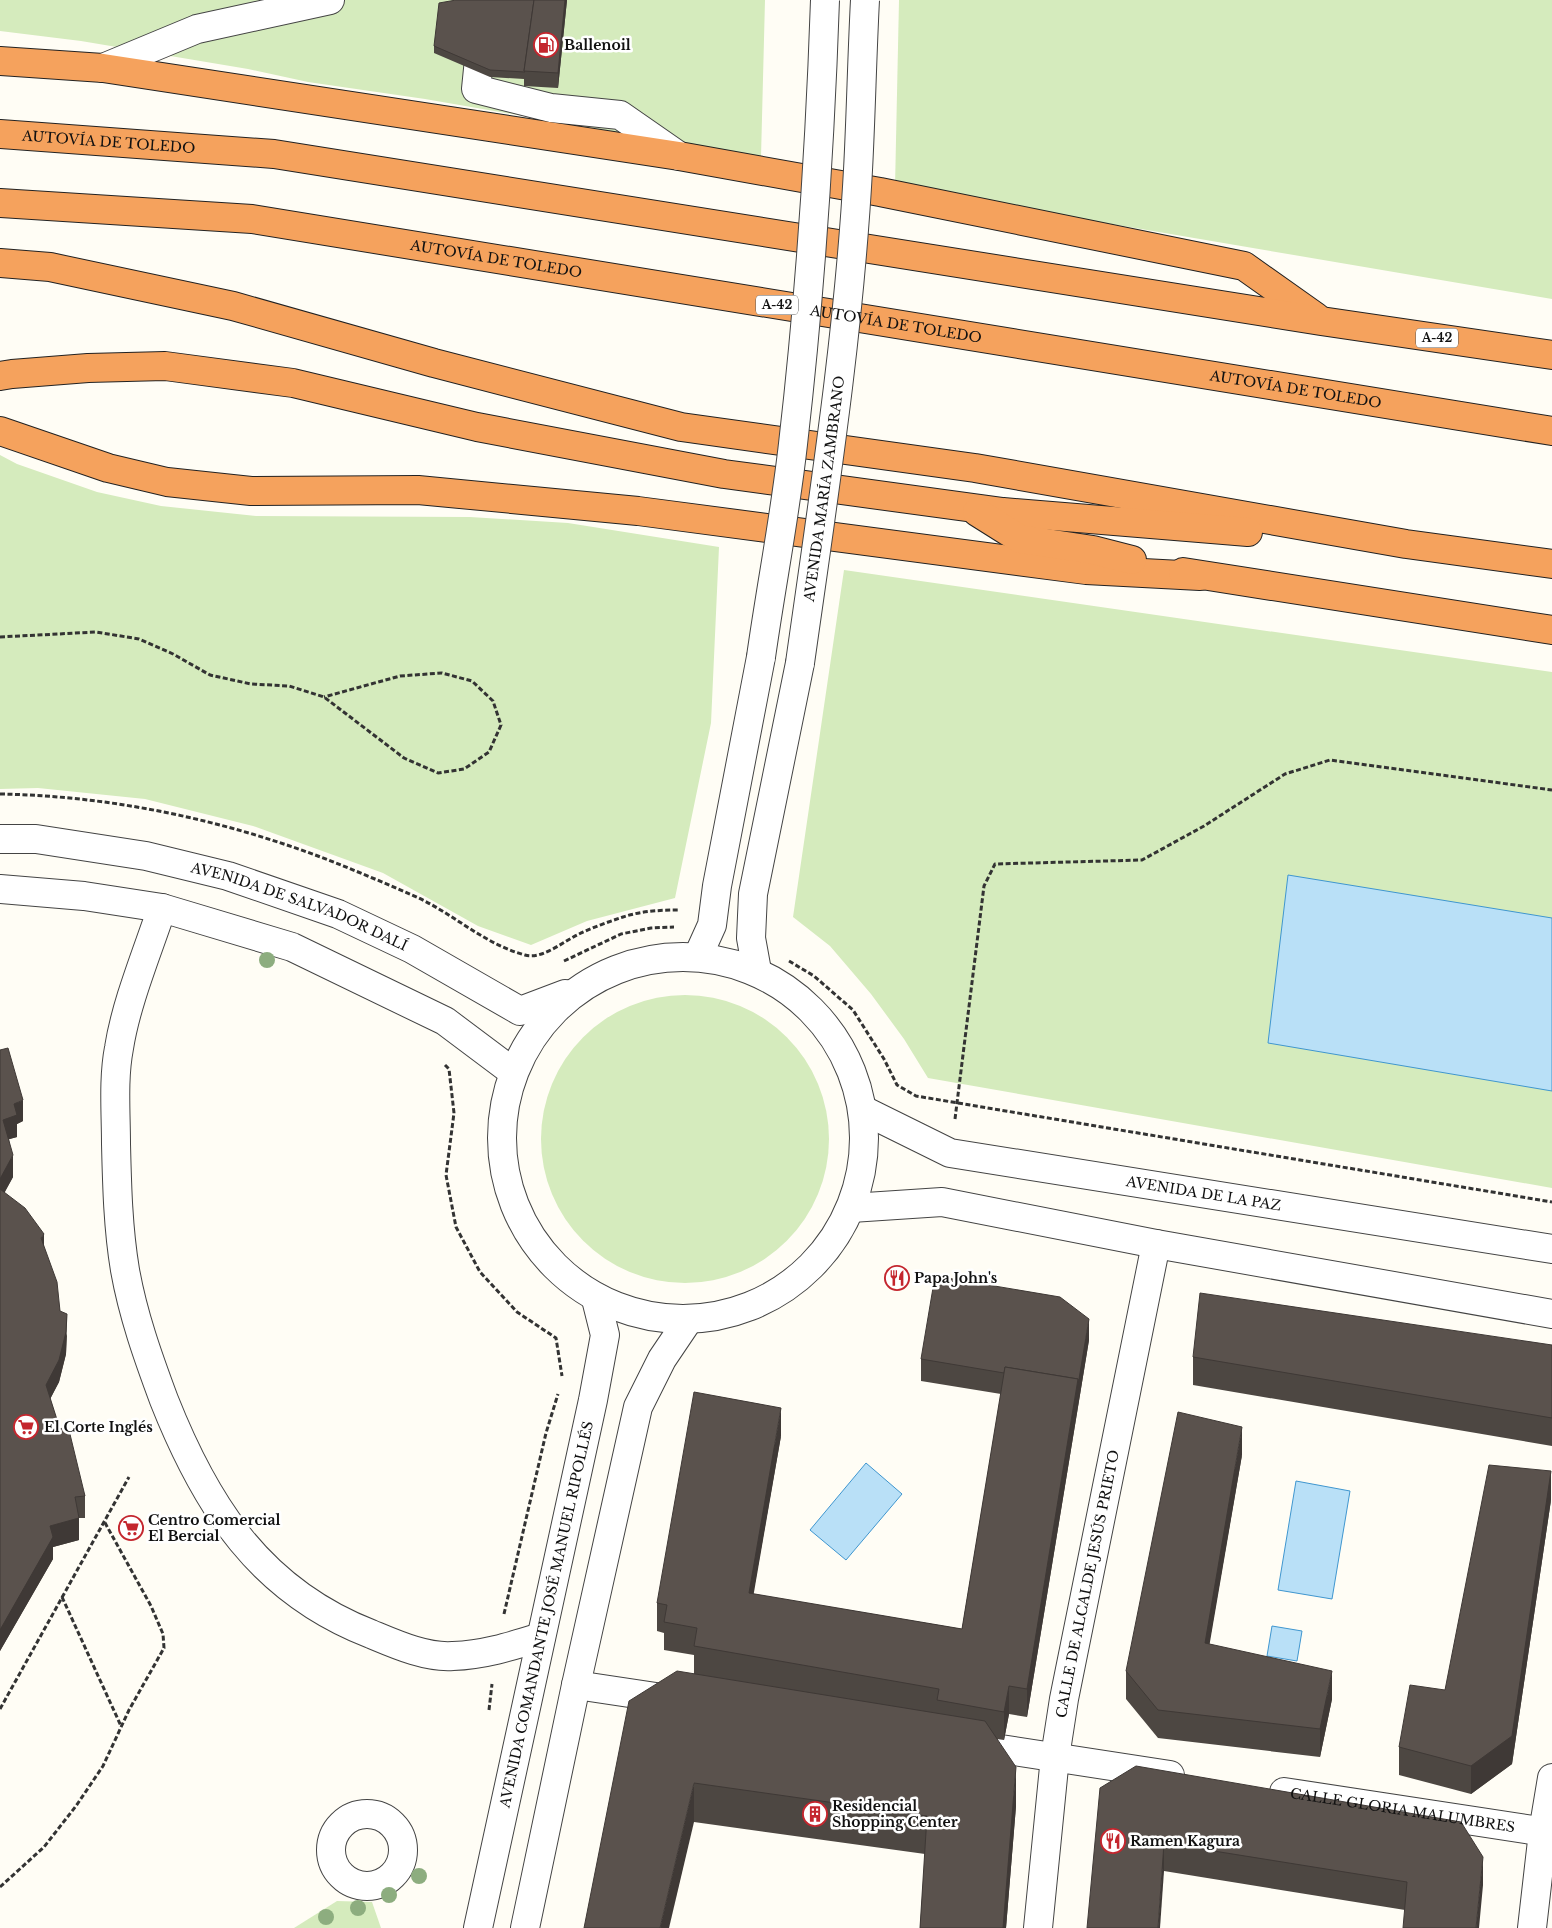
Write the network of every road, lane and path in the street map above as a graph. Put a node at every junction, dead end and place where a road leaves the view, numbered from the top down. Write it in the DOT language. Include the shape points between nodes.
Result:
graph roads {
  1 [pos="330,0"];
  2 [pos="485,0"];
  3 [pos="825,0"];
  4 [pos="865,0"];
  5 [pos="0,61"];
  6 [pos="102,68"];
  7 [pos="0,134"];
  8 [pos="679,156"];
  9 [pos="0,203"];
  10 [pos="0,263"];
  11 [pos="1321,321"];
  12 [pos="1552,355"];
  13 [pos="0,376"];
  14 [pos="0,431"];
  15 [pos="1552,431"];
  16 [pos="972,509"];
  17 [pos="1406,544"];
  18 [pos="1552,564"];
  19 [pos="1200,576"];
  20 [pos="1552,630"];
  21 [pos="0,637"];
  22 [pos="324,697"];
  23 [pos="1552,790"];
  24 [pos="0,794"];
  25 [pos="0,839"];
  26 [pos="0,889"];
  27 [pos="162,908"];
  28 [pos="679,910"];
  29 [pos="712,925"];
  30 [pos="751,938"];
  31 [pos="698,956"];
  32 [pos="558,964"];
  33 [pos="757,972"];
  34 [pos="578,988"];
  35 [pos="443,1064"];
  36 [pos="513,1072"];
  37 [pos="958,1103"];
  38 [pos="862,1110"];
  39 [pos="950,1153"];
  40 [pos="1552,1202"];
  41 [pos="851,1208"];
  42 [pos="1156,1244"];
  43 [pos="1552,1249"];
  44 [pos="596,1299"];
  45 [pos="1552,1314"];
  46 [pos="689,1319"];
  47 [pos="562,1378"];
  48 [pos="560,1386"];
  49 [pos="129,1477"];
  50 [pos="104,1521"];
  51 [pos="62,1597"];
  52 [pos="541,1637"];
  53 [pos="496,1651"];
  54 [pos="576,1685"];
  55 [pos="703,1704"];
  56 [pos="0,1709"];
  57 [pos="488,1720"];
  58 [pos="121,1727"];
  59 [pos="948,1741"];
  60 [pos="1055,1757"];
  61 [pos="1192,1778"];
  62 [pos="1552,1778"];
  63 [pos="1260,1788"];
  64 [pos="1548,1832"];
  65 [pos="0,1887"];
  66 [pos="478,1928"];
  67 [pos="525,1928"];
  68 [pos="1038,1928"];
  69 [pos="1532,1928"];
  1 -- 6 [label="street" via="198,29"];
  2 -- 8 [label="street" via="476,89 551,108 620,114"];
  3 -- 29 [label="street, bridge" via="822,104 793,446 760,657"];
  4 -- 30 [label="street, AVENIDA MARÍA ZAMBRANO, bridge" via="858,171 829,459 800,663 754,894"];
  5 -- 6 [label="highway"];
  6 -- 8 [label="highway"];
  7 -- 11 [label="highway, AUTOVÍA DE TOLEDO / A-42" via="274,154"];
  8 -- 11 [label="highway" via="880,192 1244,266"];
  9 -- 15 [label="highway, AUTOVÍA DE TOLEDO / A-42" via="252,219"];
  10 -- 17 [label="highway" via="50,267 233,306 434,363 681,427 975,468"];
  11 -- 12 [label="highway, AUTOVÍA DE TOLEDO / A-42"];
  13 -- 16 [label="highway" via="88,368 165,366 293,383 477,426 724,474"];
  14 -- 19 [label="highway" via="108,468 167,482 251,491 418,490 638,511 1086,570"];
  16 -- 17 [label="highway"];
  16 -- 19 [label="highway" via="1020,540 1092,550"];
  17 -- 18 [label="highway"];
  19 -- 20 [label="highway"];
  21 -- 22 [label="path" via="96,632 139,639 210,675 252,684 290,686"];
  22 -- 22 [label="path" via="404,758 438,774 464,769 489,752 501,725 492,701 472,681 442,672 400,676"];
  23 -- 37 [label="path" via="1330,760 1285,774 1204,826 1142,860 995,864 984,886"];
  24 -- 28 [label="path" via="150,809 266,838 335,862 415,896 492,942 528,956 550,951 577,935 624,917 656,910"];
  25 -- 34 [label="street, AVENIDA DE SALVADOR DALÍ" via="36,839 137,854 228,876 338,914 412,949 520,1011"];
  26 -- 27 [label="street" via="84,896"];
  27 -- 36 [label="street" via="292,947 445,1021"];
  27 -- 53 [label="street" via="118,1049 116,1166 125,1269 136,1319 178,1435 203,1485 233,1532 287,1587 350,1626 429,1654 451,1656"];
  29 -- 31 [label="street"];
  29 -- 32 [label="path" via="651,928 621,934"];
  30 -- 33 [label="street, AVENIDA MARÍA ZAMBRANO"];
  30 -- 37 [label="path" via="814,976 852,1010 897,1085 916,1096"];
  31 -- 33 [label="street"];
  31 -- 34 [label="street" via="655,958 614,968"];
  33 -- 38 [label="street" via="807,1005 844,1052"];
  34 -- 36 [label="street" via="540,1026"];
  35 -- 47 [label="path" via="449,1069 454,1113 446,1175 456,1228 480,1272 517,1312 556,1338"];
  36 -- 44 [label="street" via="501,1127 507,1183 529,1234 566,1277"];
  37 -- 39 [label="path"];
  37 -- 40 [label="path"];
  38 -- 39 [label="street, AVENIDA DE LA PAZ"];
  38 -- 41 [label="street" via="863,1160"];
  39 -- 43 [label="street, AVENIDA DE LA PAZ"];
  41 -- 42 [label="street" via="942,1202"];
  41 -- 46 [label="street" via="817,1261 768,1299 708,1318"];
  42 -- 45 [label="street"];
  42 -- 60 [label="street, CALLE DE ALCALDE JESÚS PRIETO"];
  44 -- 46 [label="street" via="622,1313 650,1320"];
  44 -- 52 [label="street, AVENIDA COMANDANTE JOSÉ MANUEL RIPOLLÉS" via="605,1335"];
  46 -- 54 [label="street" via="662,1359 638,1407"];
  48 -- 53 [label="path" via="546,1433"];
  49 -- 50 [label="path"];
  50 -- 51 [label="path"];
  50 -- 58 [label="path" via="163,1634 164,1648"];
  51 -- 56 [label="path"];
  51 -- 58 [label="path"];
  52 -- 53 [label="street"];
  52 -- 66 [label="street, AVENIDA COMANDANTE JOSÉ MANUEL RIPOLLÉS"];
  53 -- 57 [label="path"];
  54 -- 55 [label="street"];
  54 -- 67 [label="street"];
  58 -- 65 [label="path" via="103,1766 76,1806 44,1848"];
  59 -- 60 [label="street"];
  60 -- 61 [label="street"];
  60 -- 68 [label="street, CALLE DE ALCALDE JESÚS PRIETO"];
  62 -- 64 [label="street"];
  63 -- 64 [label="street, CALLE GLORIA MALUMBRES"];
  64 -- 69 [label="street"];
}
